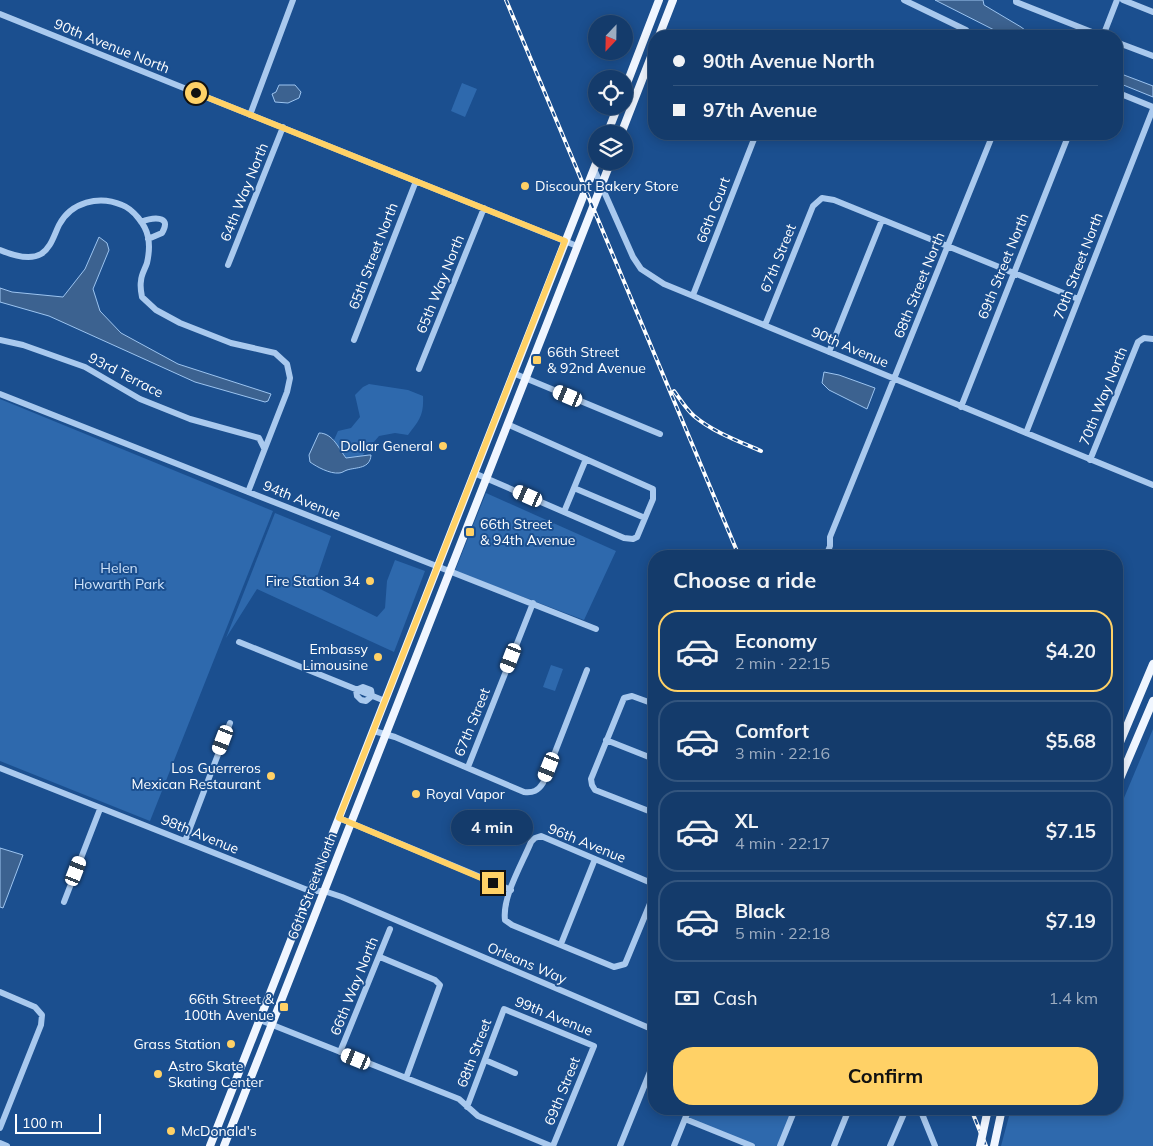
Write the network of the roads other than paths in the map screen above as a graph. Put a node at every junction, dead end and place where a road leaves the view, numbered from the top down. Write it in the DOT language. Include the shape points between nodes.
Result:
graph roads {
  1 [pos="293,0"];
  2 [pos="659,0"];
  3 [pos="904,0"];
  4 [pos="1117,0"];
  5 [pos="1123,0"];
  6 [pos="671,1"];
  7 [pos="1016,1"];
  8 [pos="1153,12"];
  9 [pos="0,14"];
  10 [pos="661,30"];
  11 [pos="966,30"];
  12 [pos="1088,30"];
  13 [pos="1105,30"];
  14 [pos="1123,45"];
  15 [pos="1153,56"];
  16 [pos="648,65"];
  17 [pos="632,70"];
  18 [pos="633,79"];
  19 [pos="641,82"];
  20 [pos="1123,95"];
  21 [pos="1153,108"];
  22 [pos="250,115"];
  23 [pos="624,125"];
  24 [pos="283,127"];
  25 [pos="754,140"];
  26 [pos="991,140"];
  27 [pos="1067,140"];
  28 [pos="593,170"];
  29 [pos="597,170"];
  30 [pos="608,170"];
  31 [pos="416,181"];
  32 [pos="602,185"];
  33 [pos="484,208"];
  34 [pos="882,220"];
  35 [pos="141,222"];
  36 [pos="148,239"];
  37 [pos="565,241"];
  38 [pos="576,246"];
  39 [pos="948,246"];
  40 [pos="0,250"];
  41 [pos="228,265"];
  42 [pos="1014,273"];
  43 [pos="693,295"];
  44 [pos="1078,299"];
  45 [pos="765,324"];
  46 [pos="1153,339"];
  47 [pos="0,340"];
  48 [pos="354,340"];
  49 [pos="830,352"];
  50 [pos="419,369"];
  51 [pos="513,373"];
  52 [pos="525,378"];
  53 [pos="895,379"];
  54 [pos="0,394"];
  55 [pos="961,407"];
  56 [pos="507,424"];
  57 [pos="1026,433"];
  58 [pos="660,434"];
  59 [pos="264,448"];
  60 [pos="586,459"];
  61 [pos="1090,460"];
  62 [pos="474,472"];
  63 [pos="486,478"];
  64 [pos="1153,486"];
  65 [pos="574,488"];
  66 [pos="248,492"];
  67 [pos="564,512"];
  68 [pos="645,518"];
  69 [pos="828,550"];
  70 [pos="437,567"];
  71 [pos="448,572"];
  72 [pos="533,603"];
  73 [pos="596,628"];
  74 [pos="239,642"];
  75 [pos="1153,664"];
  76 [pos="587,670"];
  77 [pos="385,701"];
  78 [pos="1153,701"];
  79 [pos="648,702"];
  80 [pos="230,723"];
  81 [pos="374,732"];
  82 [pos="385,735"];
  83 [pos="1123,735"];
  84 [pos="606,740"];
  85 [pos="648,757"];
  86 [pos="468,767"];
  87 [pos="0,768"];
  88 [pos="1123,772"];
  89 [pos="100,809"];
  90 [pos="648,811"];
  91 [pos="339,818"];
  92 [pos="351,824"];
  93 [pos="185,841"];
  94 [pos="594,859"];
  95 [pos="648,882"];
  96 [pos="511,890"];
  97 [pos="310,891"];
  98 [pos="324,891"];
  99 [pos="64,902"];
  100 [pos="648,908"];
  101 [pos="391,918"];
  102 [pos="390,929"];
  103 [pos="560,944"];
  104 [pos="380,957"];
  105 [pos="0,992"];
  106 [pos="504,1009"];
  107 [pos="260,1020"];
  108 [pos="272,1024"];
  109 [pos="648,1027"];
  110 [pos="594,1046"];
  111 [pos="340,1052"];
  112 [pos="485,1060"];
  113 [pos="515,1073"];
  114 [pos="648,1077"];
  115 [pos="406,1078"];
  116 [pos="466,1107"];
  117 [pos="687,1115"];
  118 [pos="793,1115"];
  119 [pos="847,1115"];
  120 [pos="903,1115"];
  121 [pos="922,1115"];
  122 [pos="987,1115"];
  123 [pos="1001,1115"];
  124 [pos="685,1119"];
  125 [pos="0,1128"];
  126 [pos="730,1137"];
  127 [pos="0,1143"];
  128 [pos="7,1146"];
  129 [pos="210,1146"];
  130 [pos="224,1146"];
  131 [pos="552,1146"];
  132 [pos="620,1146"];
  133 [pos="674,1146"];
  134 [pos="727,1146"];
  135 [pos="752,1146"];
  136 [pos="780,1146"];
  137 [pos="834,1146"];
  138 [pos="890,1146"];
  139 [pos="935,1146"];
  140 [pos="980,1146"];
  141 [pos="994,1146"];
  1 -- 22 [label="street"];
  2 -- 17 [label="main road"];
  3 -- 11 [label="street"];
  4 -- 13 [label="street"];
  5 -- 8 [label="street"];
  6 -- 10 [label="main road"];
  7 -- 12 [label="street"];
  9 -- 22 [label="street, 90th Avenue North"];
  14 -- 15 [label="street"];
  16 -- 19 [label="main road"];
  18 -- 19 [label="main road"];
  19 -- 23 [label="main road"];
  20 -- 21 [label="street"];
  21 -- 44 [label="street, 70th Street North"];
  22 -- 24 [label="street, 90th Avenue North"];
  24 -- 31 [label="street, 90th Avenue North"];
  24 -- 41 [label="street, 64th Way North"];
  25 -- 43 [label="street, 66th Court"];
  26 -- 39 [label="street, 68th Street North"];
  27 -- 42 [label="street, 69th Street North"];
  28 -- 37 [label="main road, 66th Street North"];
  29 -- 32 [label="street, 90th Avenue"];
  30 -- 32 [label="main road, 66th Street North"];
  31 -- 33 [label="street, 90th Avenue North"];
  31 -- 48 [label="street, 65th Street North"];
  32 -- 38 [label="main road, 66th Street North"];
  32 -- 43 [label="street, 90th Avenue" via="641,269 664,284"];
  33 -- 37 [label="street, 90th Avenue North"];
  33 -- 50 [label="street, 65th Way North"];
  34 -- 39 [label="street"];
  34 -- 45 [label="street, 67th Street" via="828,198 816,202"];
  34 -- 49 [label="street"];
  35 -- 36 [label="street"];
  35 -- 36 [label="street" via="155,218 164,223 162,234"];
  35 -- 40 [label="street" via="128,207 95,200 79,204 68,213 60,222 51,244 42,253 33,257"];
  36 -- 59 [label="street" via="150,248 140,280 142,297 156,310 231,343 275,353 287,364 290,378 287,392"];
  37 -- 38 [label="street, 90th Avenue North"];
  37 -- 51 [label="main road, 66th Street North"];
  38 -- 52 [label="main road, 66th Street North"];
  39 -- 42 [label="street"];
  39 -- 53 [label="street, 68th Street North"];
  42 -- 44 [label="street"];
  42 -- 55 [label="street, 69th Street North"];
  43 -- 45 [label="street, 90th Avenue"];
  44 -- 57 [label="street, 70th Street North"];
  45 -- 49 [label="street, 90th Avenue"];
  46 -- 61 [label="street, 70th Way North" via="1144,338 1138,342"];
  47 -- 59 [label="street, 93rd Terrace" via="24,345 85,367 140,399 190,419 259,438"];
  49 -- 53 [label="street, 90th Avenue"];
  51 -- 52 [label="street"];
  51 -- 62 [label="main road, 66th Street North"];
  52 -- 56 [label="main road, 66th Street North"];
  52 -- 58 [label="street"];
  53 -- 55 [label="street, 90th Avenue"];
  53 -- 69 [label="street, 68th Street North" via="830,537"];
  54 -- 66 [label="street, 94th Avenue"];
  55 -- 57 [label="street, 90th Avenue"];
  56 -- 60 [label="street"];
  56 -- 63 [label="main road, 66th Street North"];
  57 -- 61 [label="street, 90th Avenue"];
  59 -- 66 [label="street"];
  60 -- 65 [label="street"];
  60 -- 68 [label="street" via="653,489 653,499"];
  61 -- 64 [label="street, 90th Avenue"];
  62 -- 63 [label="street"];
  62 -- 70 [label="main road, 66th Street North"];
  63 -- 67 [label="street"];
  63 -- 71 [label="main road, 66th Street North"];
  65 -- 67 [label="street"];
  65 -- 68 [label="street"];
  66 -- 70 [label="street, 94th Avenue"];
  67 -- 68 [label="street" via="629,540 637,536"];
  70 -- 71 [label="street, 94th Avenue"];
  70 -- 77 [label="main road, 66th Street North"];
  71 -- 72 [label="street, 94th Avenue"];
  71 -- 82 [label="main road, 66th Street North"];
  72 -- 73 [label="street, 94th Avenue"];
  72 -- 86 [label="street, 67th Street"];
  74 -- 77 [label="street"];
  75 -- 83 [label="main road"];
  76 -- 86 [label="street" via="536,791 524,792"];
  77 -- 81 [label="main road, 66th Street North"];
  78 -- 88 [label="main road"];
  79 -- 84 [label="street" via="632,696 624,698"];
  80 -- 93 [label="street"];
  81 -- 82 [label="street"];
  81 -- 91 [label="main road, 66th Street North"];
  82 -- 86 [label="street"];
  82 -- 92 [label="main road, 66th Street North"];
  84 -- 85 [label="street"];
  84 -- 90 [label="street" via="591,779 592,785 595,790"];
  87 -- 89 [label="street, 98th Avenue"];
  89 -- 93 [label="street, 98th Avenue"];
  89 -- 99 [label="street"];
  91 -- 92 [label="street"];
  91 -- 97 [label="main road, 66th Street North"];
  92 -- 96 [label="street"];
  92 -- 98 [label="main road, 66th Street North"];
  93 -- 97 [label="street, 98th Avenue"];
  94 -- 95 [label="street, 96th Avenue"];
  94 -- 96 [label="street, 96th Avenue" via="541,836 531,842"];
  94 -- 103 [label="street"];
  96 -- 103 [label="street" via="504,912 505,920"];
  97 -- 98 [label="street, 98th Avenue"];
  97 -- 107 [label="main road, 66th Street North"];
  98 -- 101 [label="street, 98th Avenue"];
  98 -- 108 [label="main road, 66th Street North"];
  100 -- 103 [label="street" via="625,964 614,967"];
  101 -- 109 [label="street, Orleans Way"];
  102 -- 104 [label="street, 66th Way North"];
  104 -- 111 [label="street, 66th Way North"];
  104 -- 115 [label="street" via="440,985"];
  105 -- 125 [label="street" via="35,1006 42,1015 41,1025"];
  106 -- 110 [label="street, 99th Avenue"];
  106 -- 112 [label="street, 68th Street"];
  107 -- 108 [label="street"];
  107 -- 129 [label="main road, 66th Street North"];
  108 -- 111 [label="street"];
  108 -- 130 [label="main road, 66th Street North"];
  110 -- 131 [label="street, 69th Street"];
  111 -- 115 [label="street"];
  112 -- 113 [label="street"];
  112 -- 116 [label="street, 68th Street"];
  114 -- 132 [label="street"];
  115 -- 116 [label="street" via="459,1099"];
  116 -- 131 [label="street" via="478,1116"];
  117 -- 124 [label="street"];
  118 -- 136 [label="street"];
  119 -- 137 [label="street"];
  120 -- 138 [label="street"];
  121 -- 139 [label="street"];
  122 -- 140 [label="main road, bridge"];
  123 -- 141 [label="main road"];
  124 -- 126 [label="street"];
  124 -- 133 [label="street"];
  126 -- 134 [label="street"];
  126 -- 135 [label="street"];
  127 -- 128 [label="street"];
}
